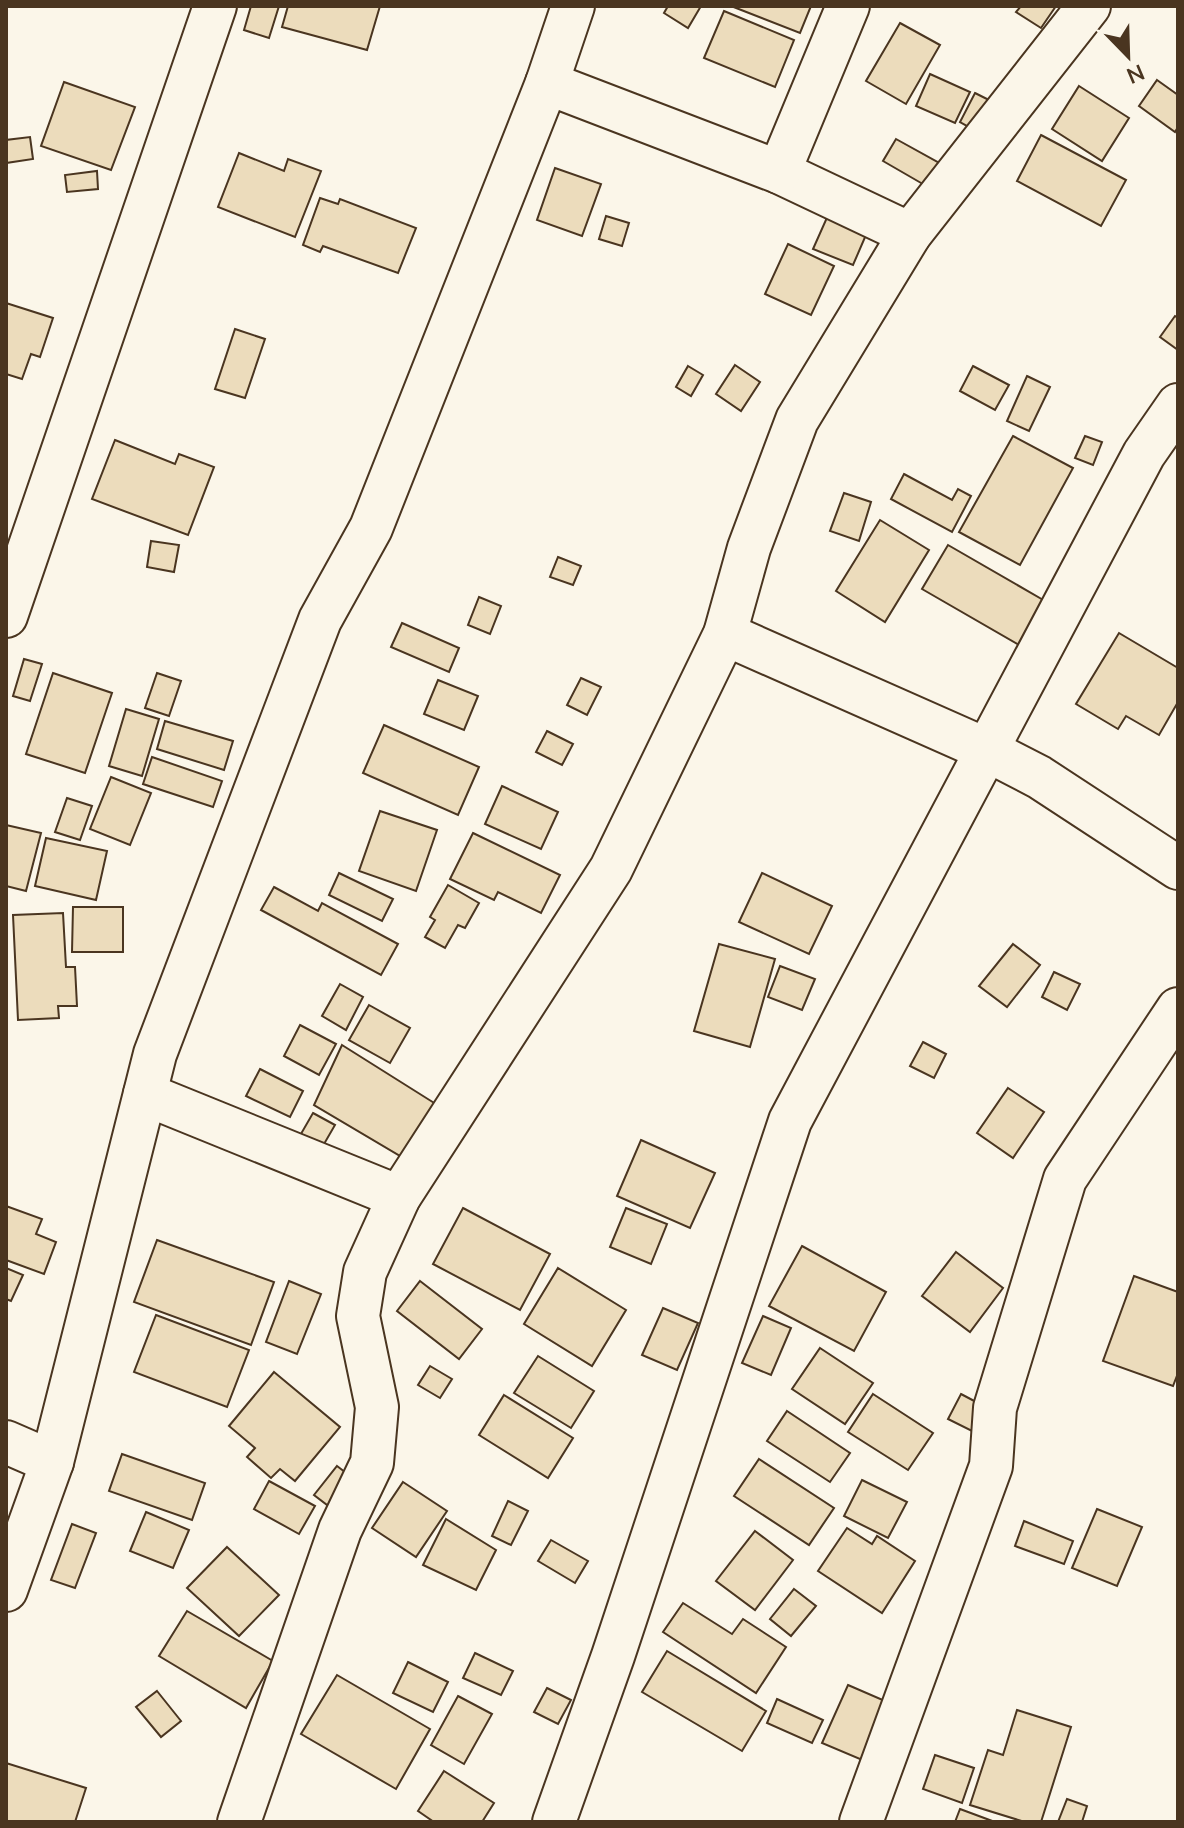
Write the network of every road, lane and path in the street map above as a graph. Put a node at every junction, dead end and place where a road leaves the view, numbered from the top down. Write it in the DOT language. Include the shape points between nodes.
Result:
graph roads {
  1 [pos="215,6"];
  2 [pos="573,6"];
  3 [pos="848,6"];
  4 [pos="1089,6"];
  5 [pos="547,83"];
  6 [pos="779,172"];
  7 [pos="910,234"];
  8 [pos="1178,405"];
  9 [pos="6,616"];
  10 [pos="725,634"];
  11 [pos="987,750"];
  12 [pos="1178,868"];
  13 [pos="1178,1009"];
  14 [pos="145,1094"];
  15 [pos="399,1197"];
  16 [pos="6,1442"];
  17 [pos="52,1462"];
  18 [pos="6,1590"];
  19 [pos="239,1822"];
  20 [pos="554,1822"];
  21 [pos="861,1822"];
  1 -- 9 [label="street"];
  2 -- 5 [label="street"];
  3 -- 6 [label="street"];
  4 -- 7 [label="street"];
  5 -- 6 [label="street"];
  5 -- 14 [label="street" via="371,528 320,620 155,1054"];
  6 -- 7 [label="street"];
  7 -- 10 [label="street" via="797,420 749,548"];
  8 -- 11 [label="street" via="1144,454"];
  10 -- 11 [label="street"];
  10 -- 15 [label="street" via="611,869"];
  11 -- 12 [label="street" via="1039,777"];
  11 -- 20 [label="street" via="790,1121"];
  13 -- 21 [label="street" via="1065,1179 995,1408 991,1466"];
  14 -- 15 [label="street"];
  14 -- 17 [label="street"];
  15 -- 19 [label="street" via="365,1272 358,1316 377,1407 372,1463 340,1530"];
  16 -- 17 [label="street"];
  17 -- 18 [label="street"];
}
